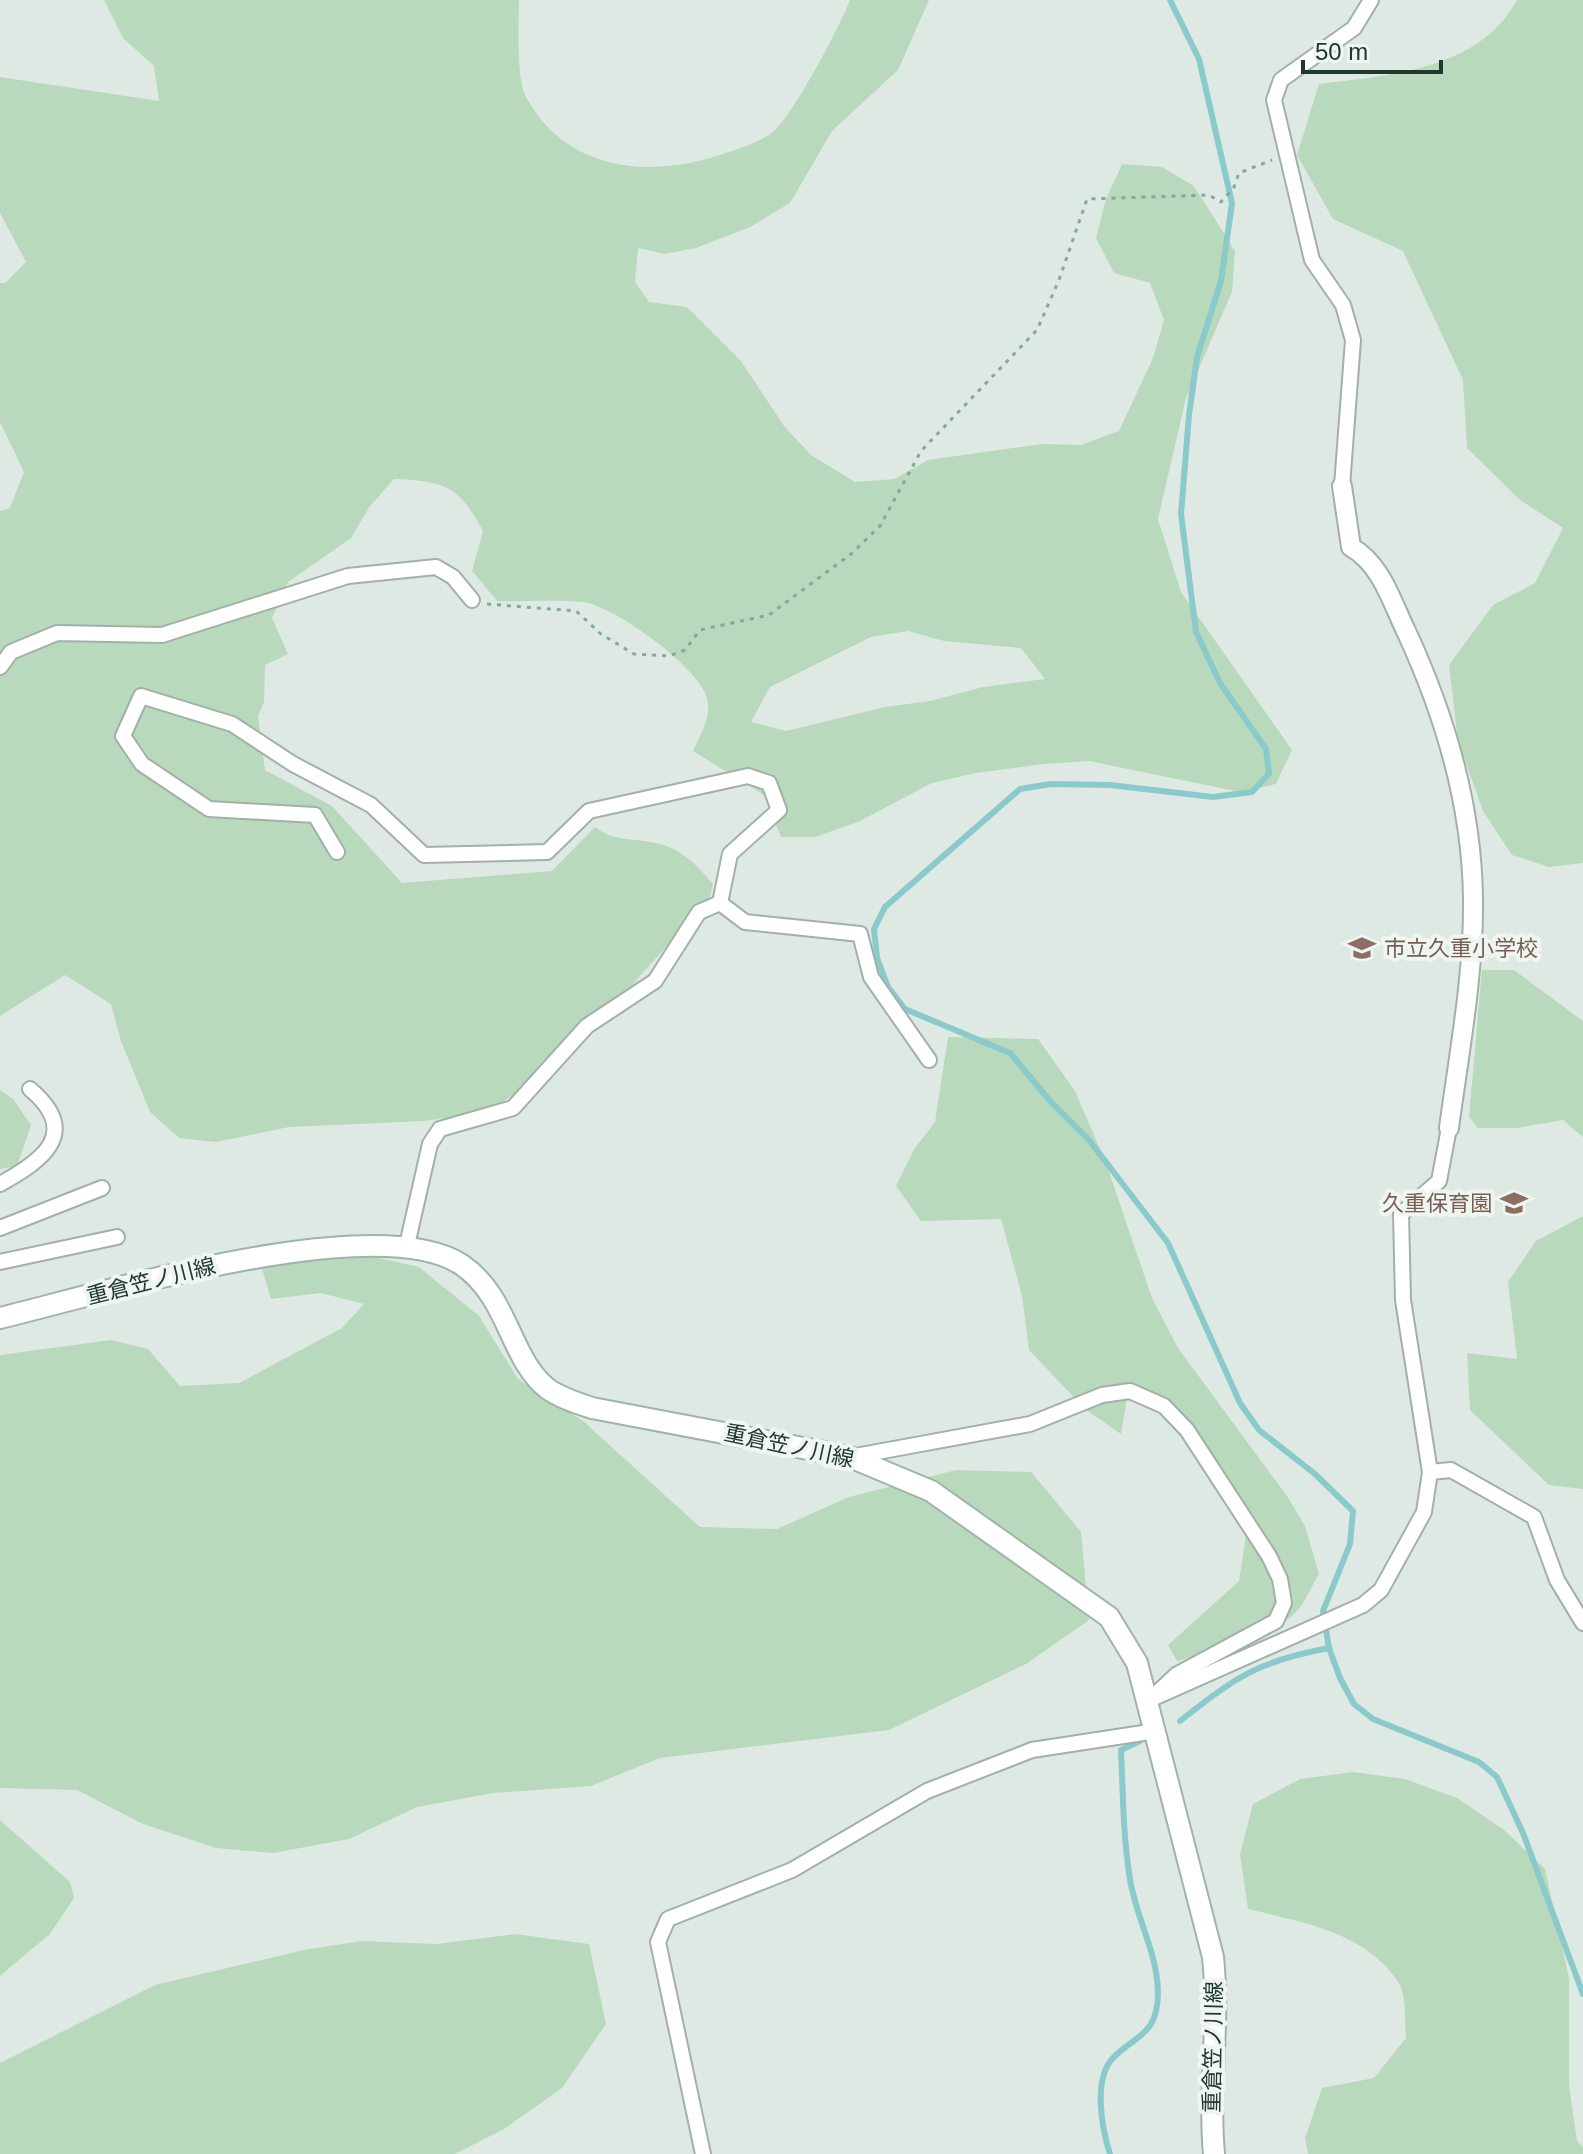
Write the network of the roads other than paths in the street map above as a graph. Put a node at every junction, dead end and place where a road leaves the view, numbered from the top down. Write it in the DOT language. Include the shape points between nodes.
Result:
graph roads {
  1 [pos="1371,0"];
  2 [pos="1342,486"];
  3 [pos="472,600"];
  4 [pos="0,667"];
  5 [pos="337,852"];
  6 [pos="720,903"];
  7 [pos="929,1060"];
  8 [pos="30,1089"];
  9 [pos="1449,1128"];
  10 [pos="0,1184"];
  11 [pos="102,1188"];
  12 [pos="0,1228"];
  13 [pos="117,1237"];
  14 [pos="407,1245"];
  15 [pos="0,1262"];
  16 [pos="0,1318"];
  17 [pos="850,1457"];
  18 [pos="1430,1472"];
  19 [pos="1583,1623"];
  20 [pos="1149,1700"];
  21 [pos="1156,1731"];
  22 [pos="703,2154"];
  23 [pos="1214,2154"];
  1 -- 2 [label="street" via="1354,28 1281,80 1274,100 1312,260 1343,305 1353,340"];
  2 -- 9 [label="street" via="1351,547 1370,558 1415,651 1448,737 1465,813 1473,900"];
  3 -- 4 [label="street" via="453,577 436,567 348,576 162,635 57,633 11,652"];
  5 -- 6 [label="street" via="315,815 209,809 142,764 123,736 141,696 232,724 371,805 424,855 547,852 589,811 748,776 769,783 779,810 730,854"];
  6 -- 7 [label="street" via="745,922 860,934 871,977"];
  6 -- 14 [label="street" via="699,912 655,981 587,1026 513,1108 440,1129 430,1144"];
  8 -- 10 [label="street" via="44,1101 53,1124 52,1141 37,1163"];
  9 -- 18 [label="street" via="1439,1181 1401,1214 1403,1300"];
  11 -- 12 [label="street"];
  13 -- 15 [label="street"];
  14 -- 16 [label="main road, 重倉笠ノ川線" via="237,1260"];
  14 -- 17 [label="main road, 重倉笠ノ川線" via="443,1255 480,1280 531,1371 565,1398 592,1408"];
  17 -- 20 [label="main road, 重倉笠ノ川線" via="931,1491 1109,1617 1137,1663"];
  17 -- 20 [label="street" via="1030,1424 1102,1395 1130,1391 1164,1406 1187,1430 1269,1556 1284,1603 1276,1621 1176,1675"];
  18 -- 19 [label="street" via="1451,1470 1534,1517 1557,1580"];
  18 -- 20 [label="street" via="1424,1512 1381,1590 1363,1605"];
  20 -- 21 [label="main road, 重倉笠ノ川線"];
  21 -- 22 [label="street" via="1032,1750 927,1791 792,1870 668,1919 658,1942"];
  21 -- 23 [label="main road, 重倉笠ノ川線" via="1213,1957"];
}
